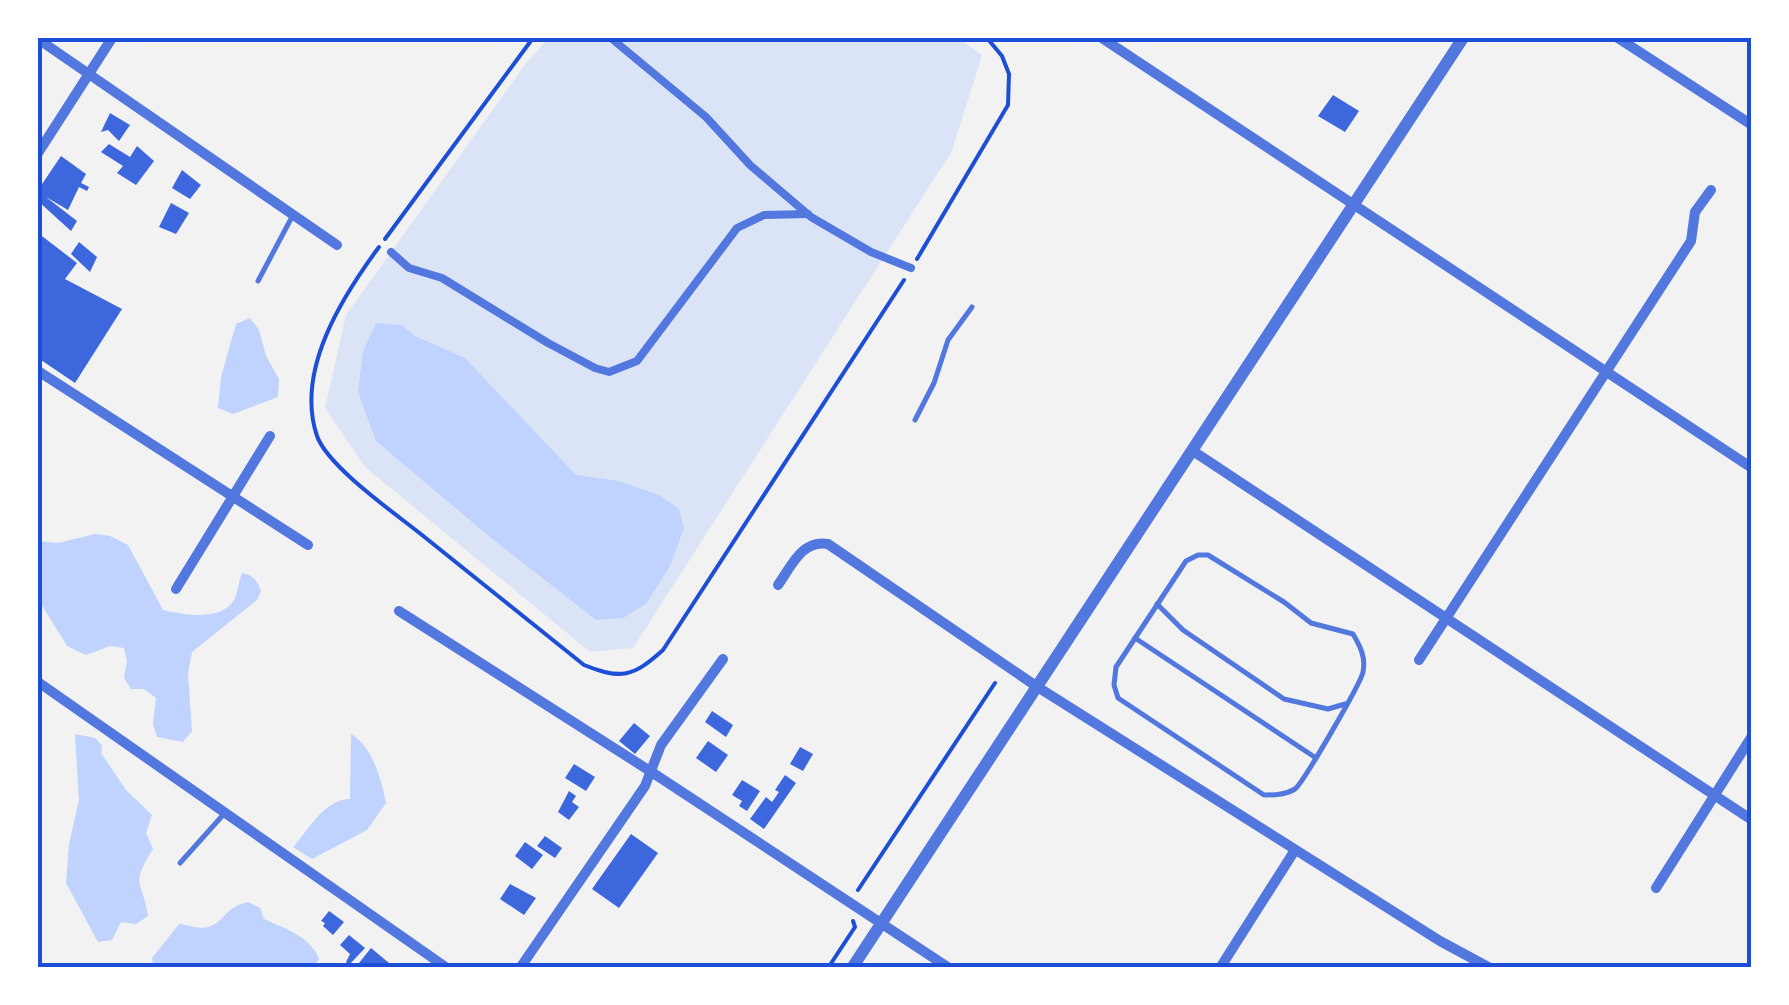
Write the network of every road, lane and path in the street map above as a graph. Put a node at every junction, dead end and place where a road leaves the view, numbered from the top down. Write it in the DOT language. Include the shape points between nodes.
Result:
graph roads {
  1 [pos="112,38"];
  2 [pos="533,38"];
  3 [pos="612,38"];
  4 [pos="987,38"];
  5 [pos="1102,38"];
  6 [pos="1128,38"];
  7 [pos="1463,38"];
  8 [pos="1618,38"];
  9 [pos="38,39"];
  10 [pos="1120,50"];
  11 [pos="88,74"];
  12 [pos="1752,126"];
  13 [pos="38,152"];
  14 [pos="1711,190"];
  15 [pos="1354,205"];
  16 [pos="808,214"];
  17 [pos="293,215"];
  18 [pos="337,245"];
  19 [pos="391,252"];
  20 [pos="912,268"];
  21 [pos="258,281"];
  22 [pos="972,308"];
  23 [pos="38,370"];
  24 [pos="1605,372"];
  25 [pos="915,420"];
  26 [pos="270,436"];
  27 [pos="1193,451"];
  28 [pos="1752,468"];
  29 [pos="234,499"];
  30 [pos="308,545"];
  31 [pos="778,585"];
  32 [pos="176,589"];
  33 [pos="1158,604"];
  34 [pos="399,612"];
  35 [pos="1446,617"];
  36 [pos="1136,638"];
  37 [pos="722,658"];
  38 [pos="1419,660"];
  39 [pos="995,683"];
  40 [pos="42,684"];
  41 [pos="1036,686"];
  42 [pos="38,699"];
  43 [pos="1345,704"];
  44 [pos="1752,736"];
  45 [pos="1316,758"];
  46 [pos="650,770"];
  47 [pos="1714,795"];
  48 [pos="226,813"];
  49 [pos="1752,820"];
  50 [pos="1295,850"];
  51 [pos="180,864"];
  52 [pos="1656,888"];
  53 [pos="850,902"];
  54 [pos="882,922"];
  55 [pos="447,968"];
  56 [pos="520,968"];
  57 [pos="828,968"];
  58 [pos="852,968"];
  59 [pos="949,968"];
  60 [pos="1220,968"];
  61 [pos="1490,968"];
  1 -- 11 [label="street"];
  2 -- 20 [label="path" via="338,309 322,350 312,410 319,441 332,460 584,665 626,675 663,650"];
  3 -- 16 [label="street"];
  4 -- 20 [label="path" via="1009,74 1008,105"];
  5 -- 10 [label="street"];
  6 -- 10 [label="street"];
  7 -- 15 [label="street"];
  8 -- 12 [label="street"];
  9 -- 11 [label="street"];
  10 -- 15 [label="street"];
  11 -- 13 [label="street"];
  11 -- 17 [label="street"];
  14 -- 24 [label="street" via="1695,212 1692,241"];
  15 -- 24 [label="street"];
  15 -- 27 [label="street"];
  16 -- 19 [label="street" via="764,214 737,228 636,361 609,372"];
  16 -- 20 [label="street"];
  17 -- 18 [label="street"];
  17 -- 21 [label="lane"];
  22 -- 25 [label="lane" via="948,340"];
  23 -- 29 [label="street"];
  24 -- 28 [label="street"];
  24 -- 35 [label="street"];
  26 -- 29 [label="street"];
  27 -- 35 [label="street"];
  27 -- 41 [label="street"];
  29 -- 30 [label="street"];
  29 -- 32 [label="street"];
  31 -- 41 [label="street" via="804,549 828,544"];
  33 -- 36 [label="lane"];
  33 -- 43 [label="lane" via="1183,630 1284,699 1328,709"];
  33 -- 43 [label="lane" via="1186,561 1208,555 1311,623 1353,634 1363,674"];
  34 -- 46 [label="street"];
  35 -- 38 [label="street"];
  35 -- 47 [label="street"];
  36 -- 45 [label="lane"];
  36 -- 45 [label="lane" via="1116,667 1118,698 1264,795 1297,788"];
  37 -- 46 [label="street" via="660,745"];
  39 -- 53 [label="path"];
  40 -- 42 [label="street"];
  40 -- 48 [label="street"];
  41 -- 50 [label="street"];
  41 -- 54 [label="street"];
  43 -- 45 [label="lane"];
  44 -- 47 [label="street"];
  46 -- 53 [label="street"];
  46 -- 56 [label="street"];
  47 -- 49 [label="street"];
  47 -- 52 [label="street"];
  48 -- 51 [label="lane"];
  48 -- 55 [label="street"];
  50 -- 60 [label="street"];
  50 -- 61 [label="street"];
  53 -- 54 [label="street"];
  53 -- 57 [label="path" via="844,912 855,927"];
  54 -- 58 [label="street"];
  54 -- 59 [label="street"];
}
